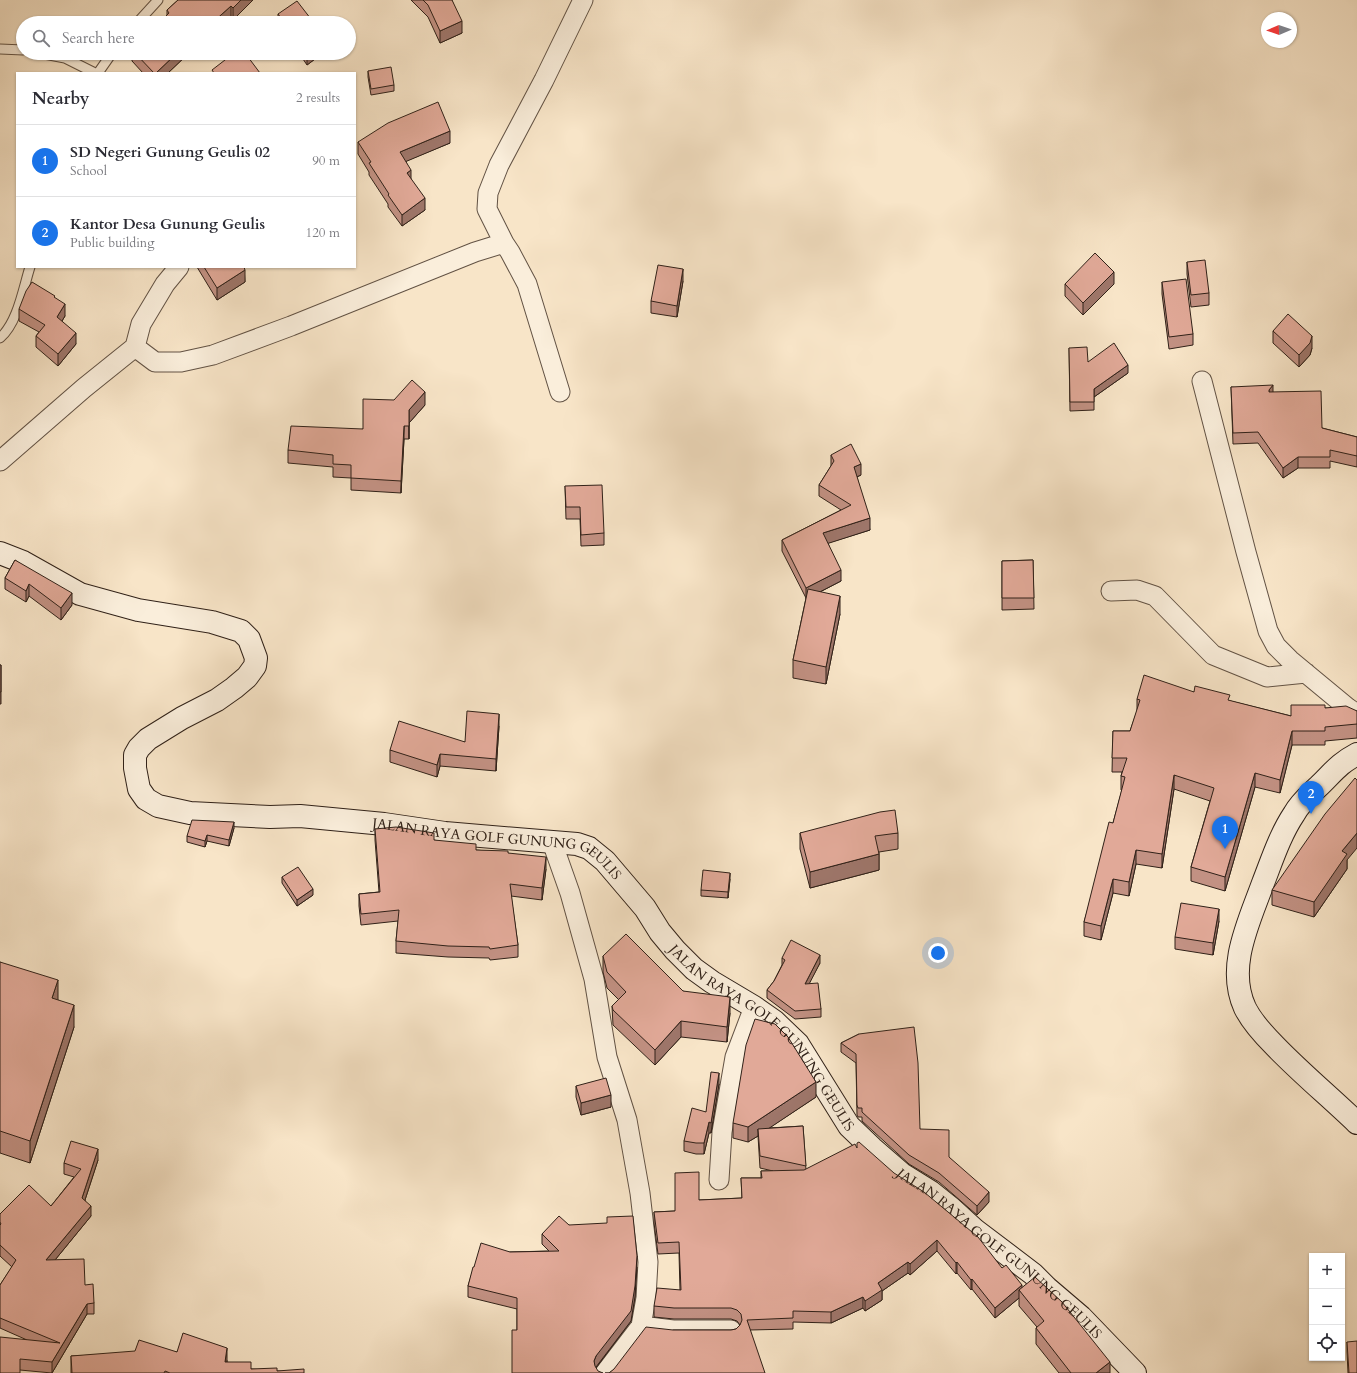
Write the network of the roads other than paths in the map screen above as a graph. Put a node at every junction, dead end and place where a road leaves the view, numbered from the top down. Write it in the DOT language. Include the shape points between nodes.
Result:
graph roads {
  1 [pos="158,0"];
  2 [pos="583,0"];
  3 [pos="143,16"];
  4 [pos="0,49"];
  5 [pos="16,50"];
  6 [pos="69,60"];
  7 [pos="107,60"];
  8 [pos="93,72"];
  9 [pos="99,72"];
  10 [pos="504,243"];
  11 [pos="30,268"];
  12 [pos="178,268"];
  13 [pos="0,338"];
  14 [pos="135,347"];
  15 [pos="1202,380"];
  16 [pos="560,392"];
  17 [pos="0,461"];
  18 [pos="0,553"];
  19 [pos="1111,591"];
  20 [pos="1306,673"];
  21 [pos="1357,714"];
  22 [pos="1357,754"];
  23 [pos="552,842"];
  24 [pos="754,1007"];
  25 [pos="1357,1122"];
  26 [pos="719,1180"];
  27 [pos="641,1326"];
  28 [pos="730,1330"];
  29 [pos="605,1373"];
  30 [pos="1135,1373"];
  1 -- 3 [label="lane"];
  2 -- 10 [label="street" via="499,165 488,193 487,209"];
  4 -- 5 [label="lane"];
  6 -- 8 [label="lane"];
  7 -- 9 [label="lane"];
  10 -- 14 [label="street" via="213,354 181,362 155,362"];
  10 -- 16 [label="street" via="526,284"];
  11 -- 13 [label="lane" via="17,311"];
  12 -- 14 [label="street" via="165,284 141,324"];
  14 -- 17 [label="street"];
  15 -- 20 [label="street" via="1268,631 1276,646"];
  18 -- 23 [label="main road, JALAN RAYA GOLF GUNUNG GEULIS" via="23,562 80,594 138,610 212,622 241,631 249,639 256,658 255,666 247,677 217,700 148,739 135,755 134,768 139,789 146,799 158,806 190,812 270,817 300,816 445,833"];
  19 -- 20 [label="street" via="1137,590 1155,596 1213,655 1267,677"];
  20 -- 21 [label="street"];
  22 -- 25 [label="main road" via="1338,766 1293,814 1275,852 1243,937 1238,981 1240,996 1246,1010 1261,1032"];
  23 -- 24 [label="main road, JALAN RAYA GOLF GUNUNG GEULIS" via="577,844 595,852 645,908 660,932 684,960 701,975"];
  23 -- 27 [label="street" via="570,893 594,979 607,1057 627,1120 638,1178 648,1262"];
  24 -- 26 [label="street" via="736,1056 722,1132"];
  24 -- 30 [label="main road, JALAN RAYA GOLF GUNUNG GEULIS" via="774,1021 798,1044 850,1126 872,1148 1033,1274 1081,1317"];
  27 -- 28 [label="street" via="673,1330"];
  27 -- 29 [label="street"];
}
